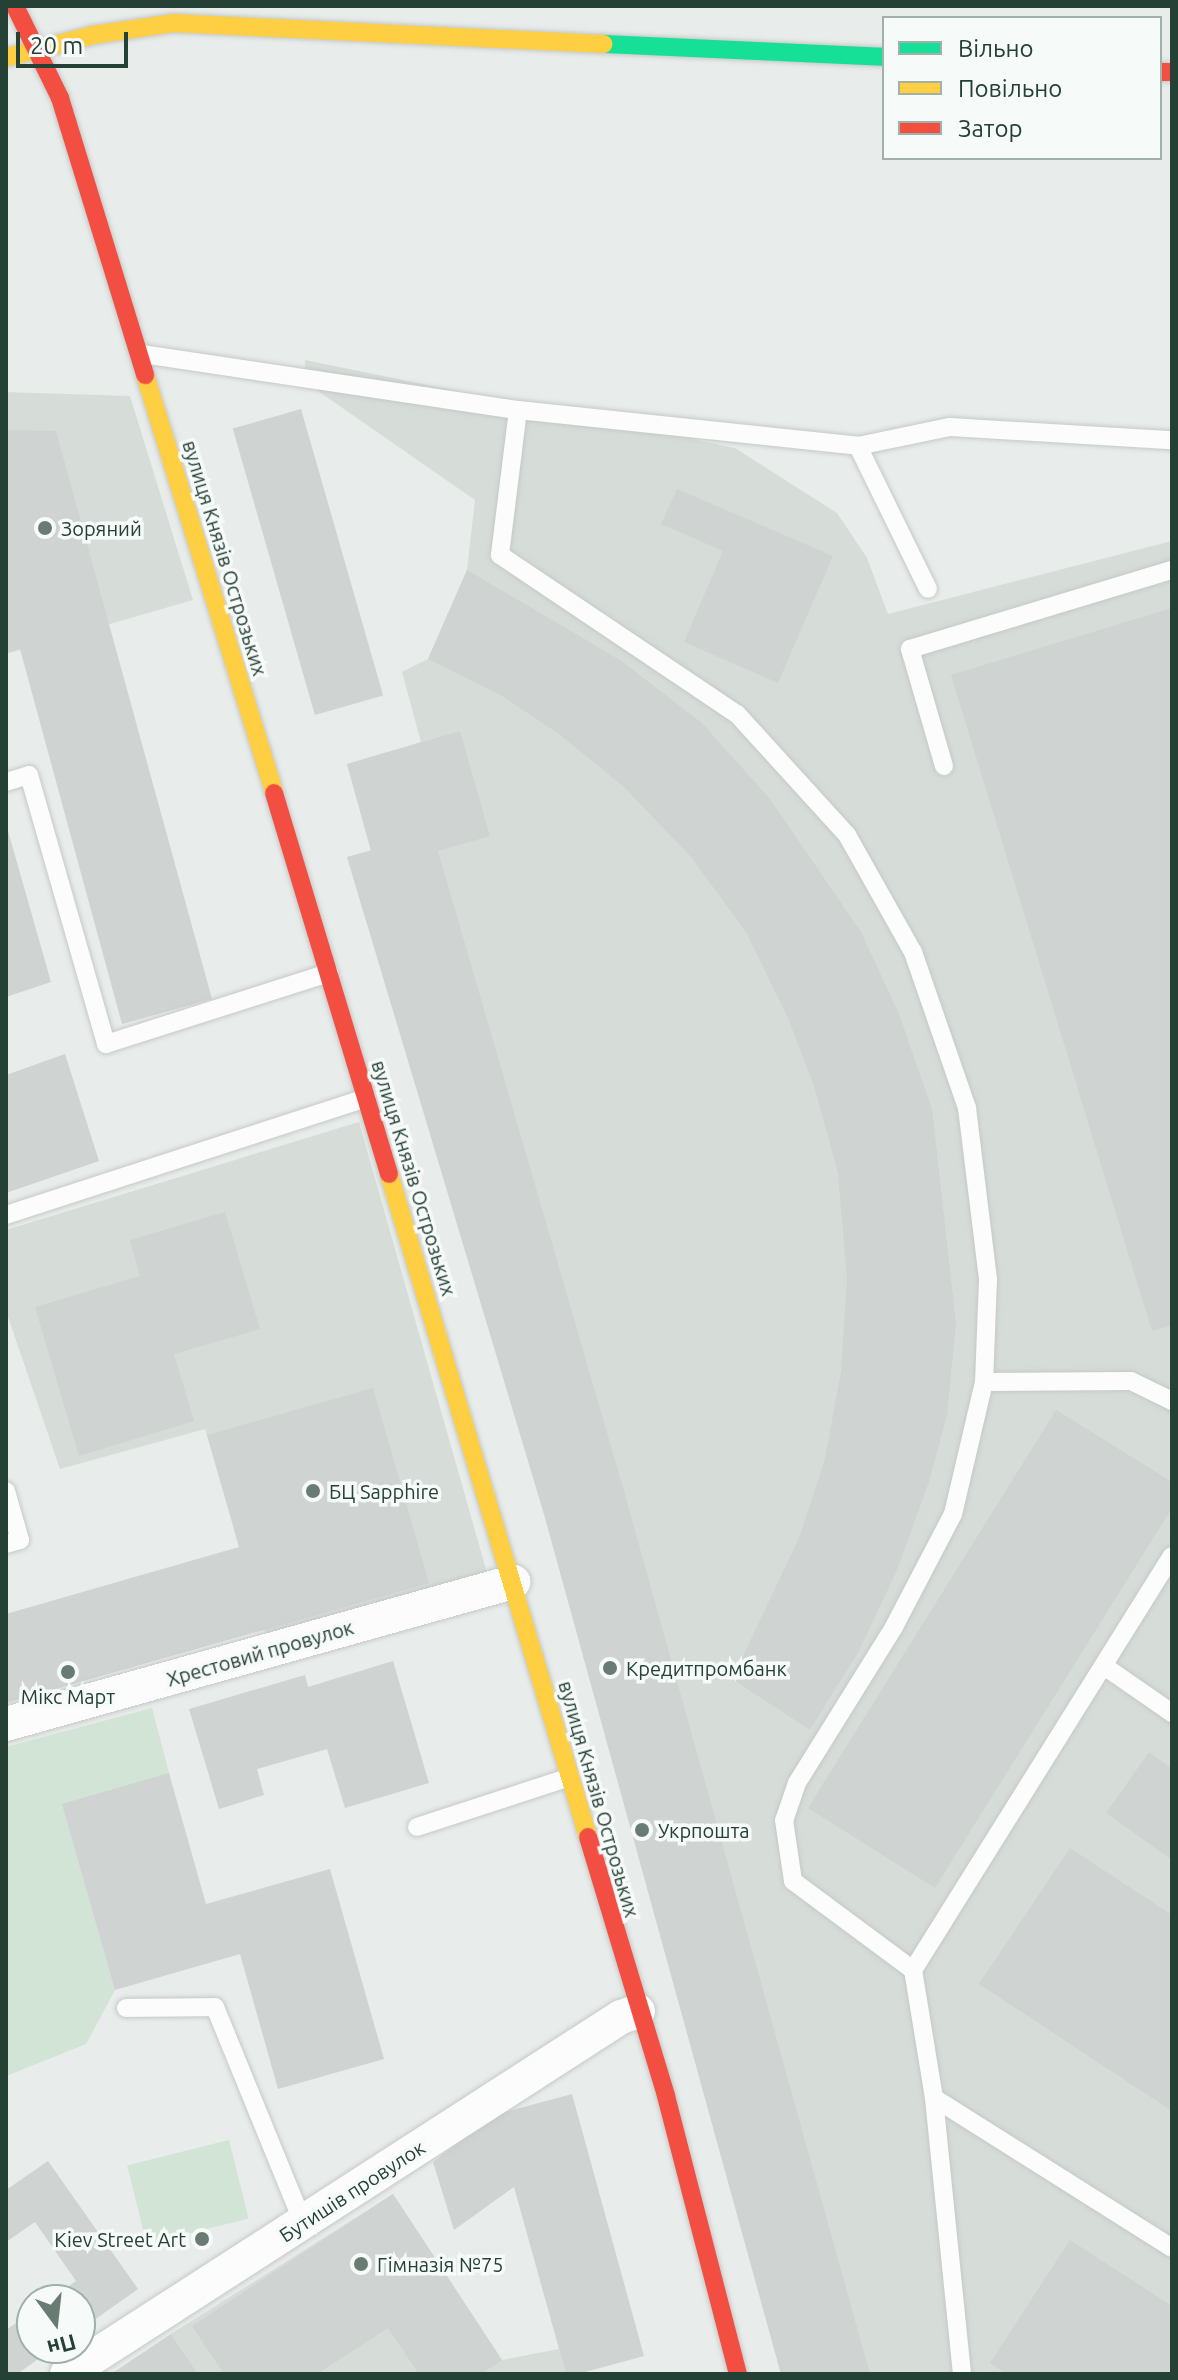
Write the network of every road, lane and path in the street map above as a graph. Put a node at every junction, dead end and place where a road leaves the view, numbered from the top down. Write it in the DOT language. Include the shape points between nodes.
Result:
graph roads {
  1 [pos="15,6"];
  2 [pos="347,6"];
  3 [pos="346,28"];
  4 [pos="34,50"];
  5 [pos="882,57"];
  6 [pos="6,58"];
  7 [pos="139,354"];
  8 [pos="518,410"];
  9 [pos="1172,440"];
  10 [pos="858,446"];
  11 [pos="1172,570"];
  12 [pos="928,589"];
  13 [pos="944,766"];
  14 [pos="6,782"];
  15 [pos="329,973"];
  16 [pos="366,1098"];
  17 [pos="6,1215"];
  18 [pos="984,1382"];
  19 [pos="1172,1401"];
  20 [pos="6,1491"];
  21 [pos="6,1544"];
  22 [pos="1172,1556"];
  23 [pos="513,1582"];
  24 [pos="1104,1666"];
  25 [pos="1172,1713"];
  26 [pos="6,1724"];
  27 [pos="570,1777"];
  28 [pos="417,1827"];
  29 [pos="913,1970"];
  30 [pos="126,2008"];
  31 [pos="638,2011"];
  32 [pos="934,2098"];
  33 [pos="303,2223"];
  34 [pos="1172,2248"];
  35 [pos="67,2374"];
  36 [pos="738,2374"];
  37 [pos="962,2374"];
  1 -- 4 [label="main road, вулиця Князів Острозьких"];
  2 -- 3 [label="lane"];
  3 -- 4 [label="main road" via="173,23"];
  3 -- 5 [label="main road"];
  4 -- 6 [label="main road"];
  4 -- 7 [label="main road, вулиця Князів Острозьких" via="60,98"];
  7 -- 8 [label="lane"];
  7 -- 15 [label="main road, вулиця Князів Острозьких"];
  8 -- 10 [label="lane"];
  8 -- 18 [label="lane" via="500,555 737,714 847,835 913,952 967,1108 988,1279"];
  9 -- 10 [label="lane" via="950,427"];
  10 -- 12 [label="lane"];
  11 -- 13 [label="lane" via="910,649"];
  14 -- 15 [label="lane" via="29,775 106,1044"];
  15 -- 16 [label="main road, вулиця Князів Острозьких"];
  16 -- 17 [label="lane"];
  16 -- 23 [label="main road, вулиця Князів Острозьких"];
  18 -- 19 [label="lane" via="1131,1381"];
  18 -- 29 [label="lane" via="953,1514 894,1627 797,1783 784,1820 793,1881"];
  20 -- 21 [label="lane" via="20,1540"];
  22 -- 24 [label="lane"];
  23 -- 26 [label="street, Хрестовий провулок"];
  23 -- 27 [label="main road, вулиця Князів Острозьких"];
  24 -- 25 [label="lane"];
  24 -- 29 [label="lane"];
  27 -- 28 [label="lane"];
  27 -- 31 [label="main road, вулиця Князів Острозьких"];
  29 -- 32 [label="lane"];
  30 -- 33 [label="lane" via="215,2007"];
  31 -- 33 [label="street, Бутишів провулок" via="621,2017"];
  31 -- 36 [label="main road, вулиця Князів Острозьких"];
  32 -- 34 [label="lane"];
  32 -- 37 [label="lane"];
  33 -- 35 [label="street, Бутишів провулок"];
}
